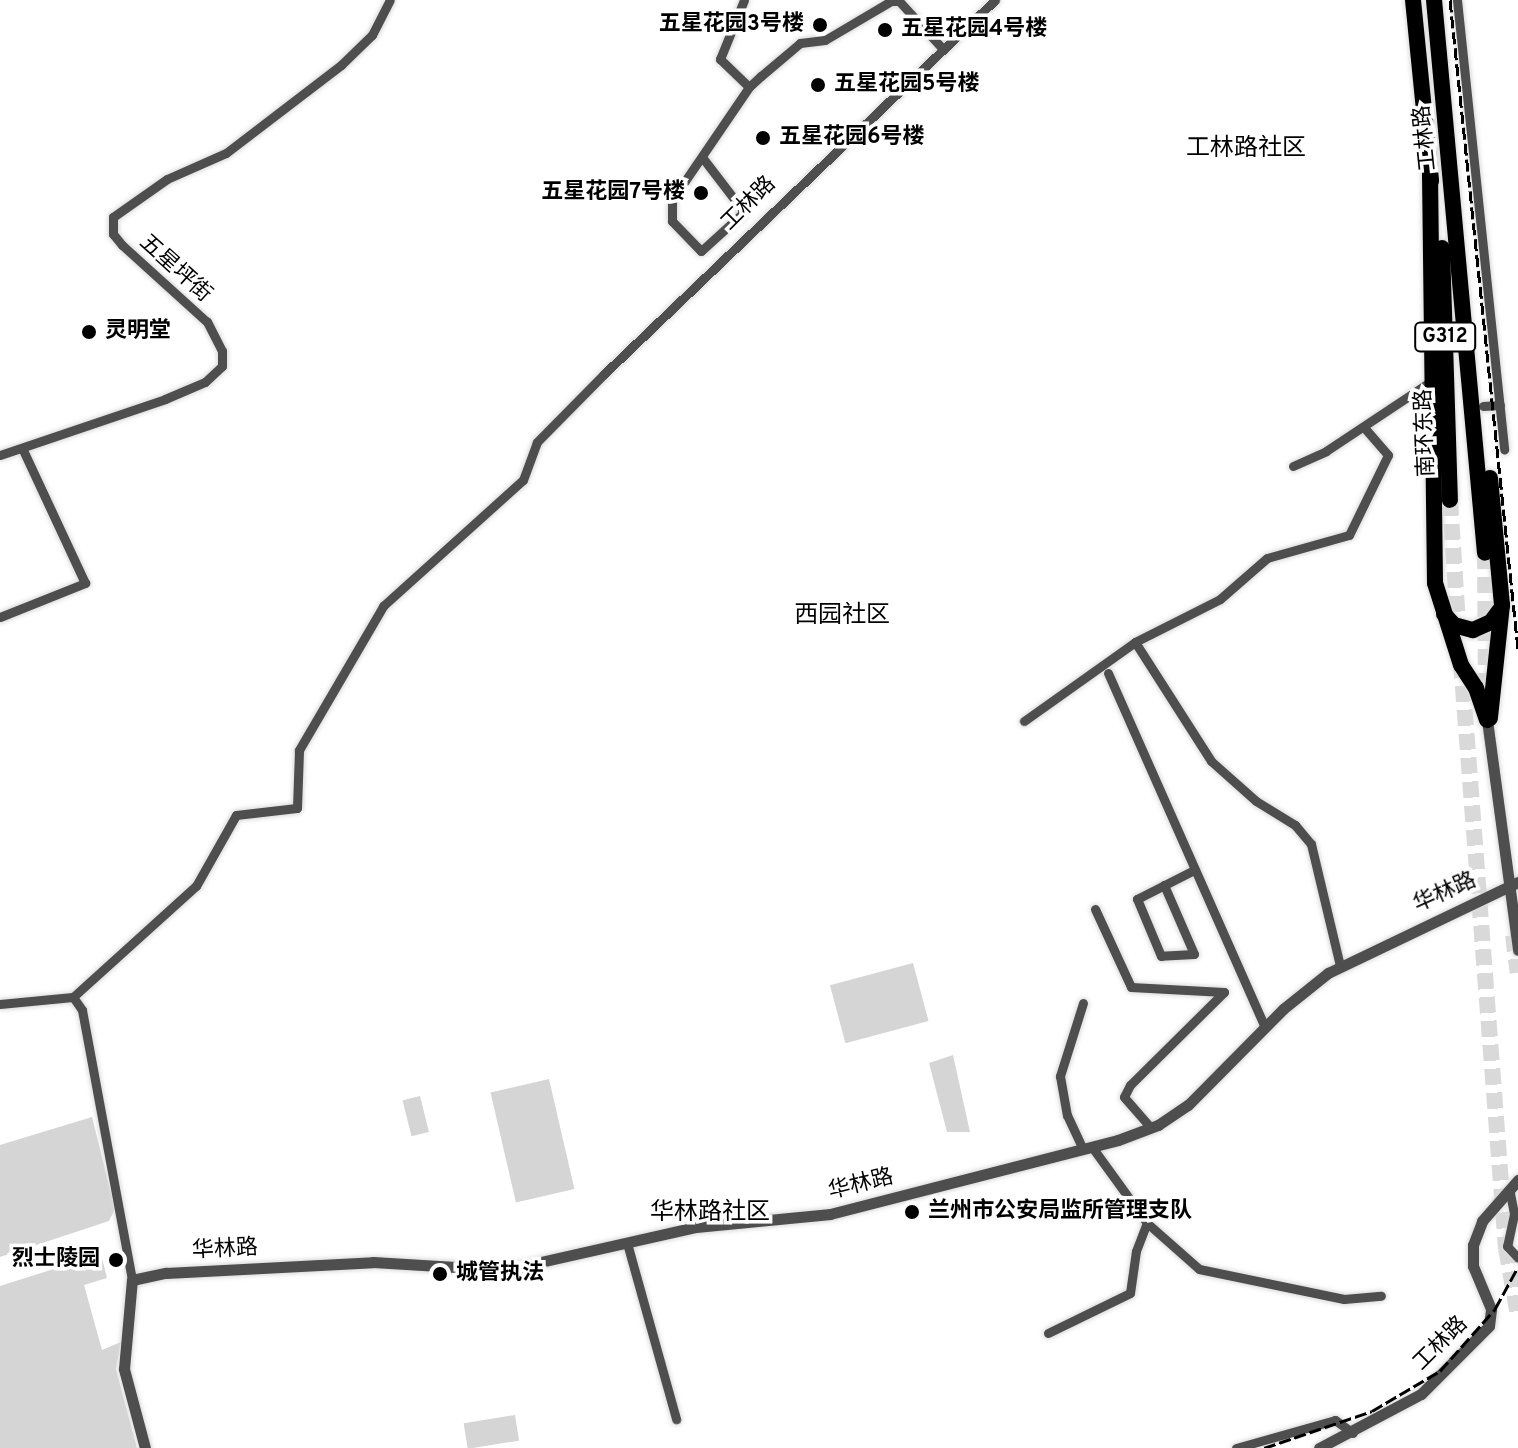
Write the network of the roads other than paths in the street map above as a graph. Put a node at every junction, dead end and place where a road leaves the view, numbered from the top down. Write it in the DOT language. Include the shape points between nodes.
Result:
graph roads {
  1 [pos="390,0"];
  2 [pos="744,0"];
  3 [pos="995,0"];
  4 [pos="1413,0"];
  5 [pos="1434,0"];
  6 [pos="1457,0"];
  7 [pos="943,49"];
  8 [pos="749,87"];
  9 [pos="702,157"];
  10 [pos="1430,174"];
  11 [pos="1462,271"];
  12 [pos="1433,380"];
  13 [pos="1491,405"];
  14 [pos="1364,427"];
  15 [pos="22,448"];
  16 [pos="1504,450"];
  17 [pos="0,455"];
  18 [pos="1293,466"];
  19 [pos="1450,500"];
  20 [pos="1485,553"];
  21 [pos="1502,605"];
  22 [pos="1441,609"];
  23 [pos="0,617"];
  24 [pos="1135,642"];
  25 [pos="1108,673"];
  26 [pos="1487,720"];
  27 [pos="1024,721"];
  28 [pos="1194,870"];
  29 [pos="1164,885"];
  30 [pos="1512,885"];
  31 [pos="1095,909"];
  32 [pos="1518,950"];
  33 [pos="1340,966"];
  34 [pos="73,997"];
  35 [pos="1083,1003"];
  36 [pos="0,1004"];
  37 [pos="1265,1027"];
  38 [pos="1151,1128"];
  39 [pos="1088,1148"];
  40 [pos="1518,1180"];
  41 [pos="1510,1193"];
  42 [pos="1147,1223"];
  43 [pos="627,1243"];
  44 [pos="1518,1258"];
  45 [pos="132,1280"];
  46 [pos="1381,1296"];
  47 [pos="1048,1333"];
  48 [pos="676,1419"];
  49 [pos="1353,1433"];
  50 [pos="145,1448"];
  51 [pos="1236,1448"];
  52 [pos="1319,1448"];
  1 -- 15 [label="street, 五星坪街" via="372,35 341,65 226,153 167,179 113,217 113,234 122,245 207,322 222,351 222,366 205,382"];
  2 -- 8 [label="street" via="720,59"];
  3 -- 7 [label="street, 工林路"];
  4 -- 10 [label="highway, 工林路 / G312"];
  5 -- 11 [label="highway, 工林路 / G312"];
  6 -- 13 [label="street"];
  7 -- 8 [label="street" via="899,1 891,1 825,40 800,43"];
  7 -- 34 [label="street, 工林路" via="537,442 523,480 383,606 299,750 297,808 236,815 196,886"];
  8 -- 9 [label="street"];
  9 -- 9 [label="street" via="672,200 669,215 701,251 744,212"];
  10 -- 12 [label="highway"];
  10 -- 19 [label="highway, 南环东路 / G312" via="1442,247"];
  11 -- 13 [label="highway"];
  11 -- 20 [label="highway, G312"];
  12 -- 14 [label="street"];
  12 -- 22 [label="highway" via="1435,583"];
  13 -- 16 [label="street"];
  13 -- 21 [label="highway"];
  14 -- 18 [label="street"];
  14 -- 24 [label="street" via="1388,455 1349,535 1267,558 1220,599"];
  15 -- 17 [label="street, 五星坪街"];
  15 -- 23 [label="street" via="85,583"];
  21 -- 22 [label="highway" via="1491,622 1473,630 1454,625"];
  21 -- 26 [label="highway"];
  22 -- 26 [label="highway"];
  24 -- 27 [label="street"];
  24 -- 33 [label="street" via="1211,761 1256,801 1295,825 1311,844"];
  25 -- 28 [label="street"];
  26 -- 30 [label="street"];
  28 -- 29 [label="street"];
  28 -- 37 [label="street"];
  29 -- 29 [label="street" via="1137,899 1161,956 1194,954"];
  30 -- 32 [label="street"];
  30 -- 33 [label="street, 华林路"];
  31 -- 38 [label="street" via="1131,987 1224,992 1130,1085 1124,1097"];
  33 -- 37 [label="street, 华林路"];
  34 -- 36 [label="street"];
  34 -- 45 [label="street" via="82,1010"];
  35 -- 39 [label="street" via="1060,1076 1067,1115"];
  37 -- 38 [label="street, 华林路" via="1188,1105"];
  38 -- 39 [label="street, 华林路"];
  39 -- 42 [label="street"];
  39 -- 43 [label="street, 华林路" via="830,1214 722,1223"];
  40 -- 41 [label="street, 工林路"];
  41 -- 44 [label="street" via="1514,1214 1507,1246"];
  41 -- 49 [label="street, 工林路" via="1482,1221 1473,1245 1473,1266 1491,1309 1489,1326 1439,1380"];
  42 -- 46 [label="street" via="1199,1269 1344,1299"];
  42 -- 47 [label="street" via="1136,1251 1130,1293"];
  43 -- 45 [label="street, 华林路" via="490,1272 403,1261 166,1273"];
  43 -- 48 [label="street"];
  45 -- 50 [label="street" via="124,1369"];
  49 -- 51 [label="street" via="1335,1420"];
  49 -- 52 [label="street, 工林路"];
}
